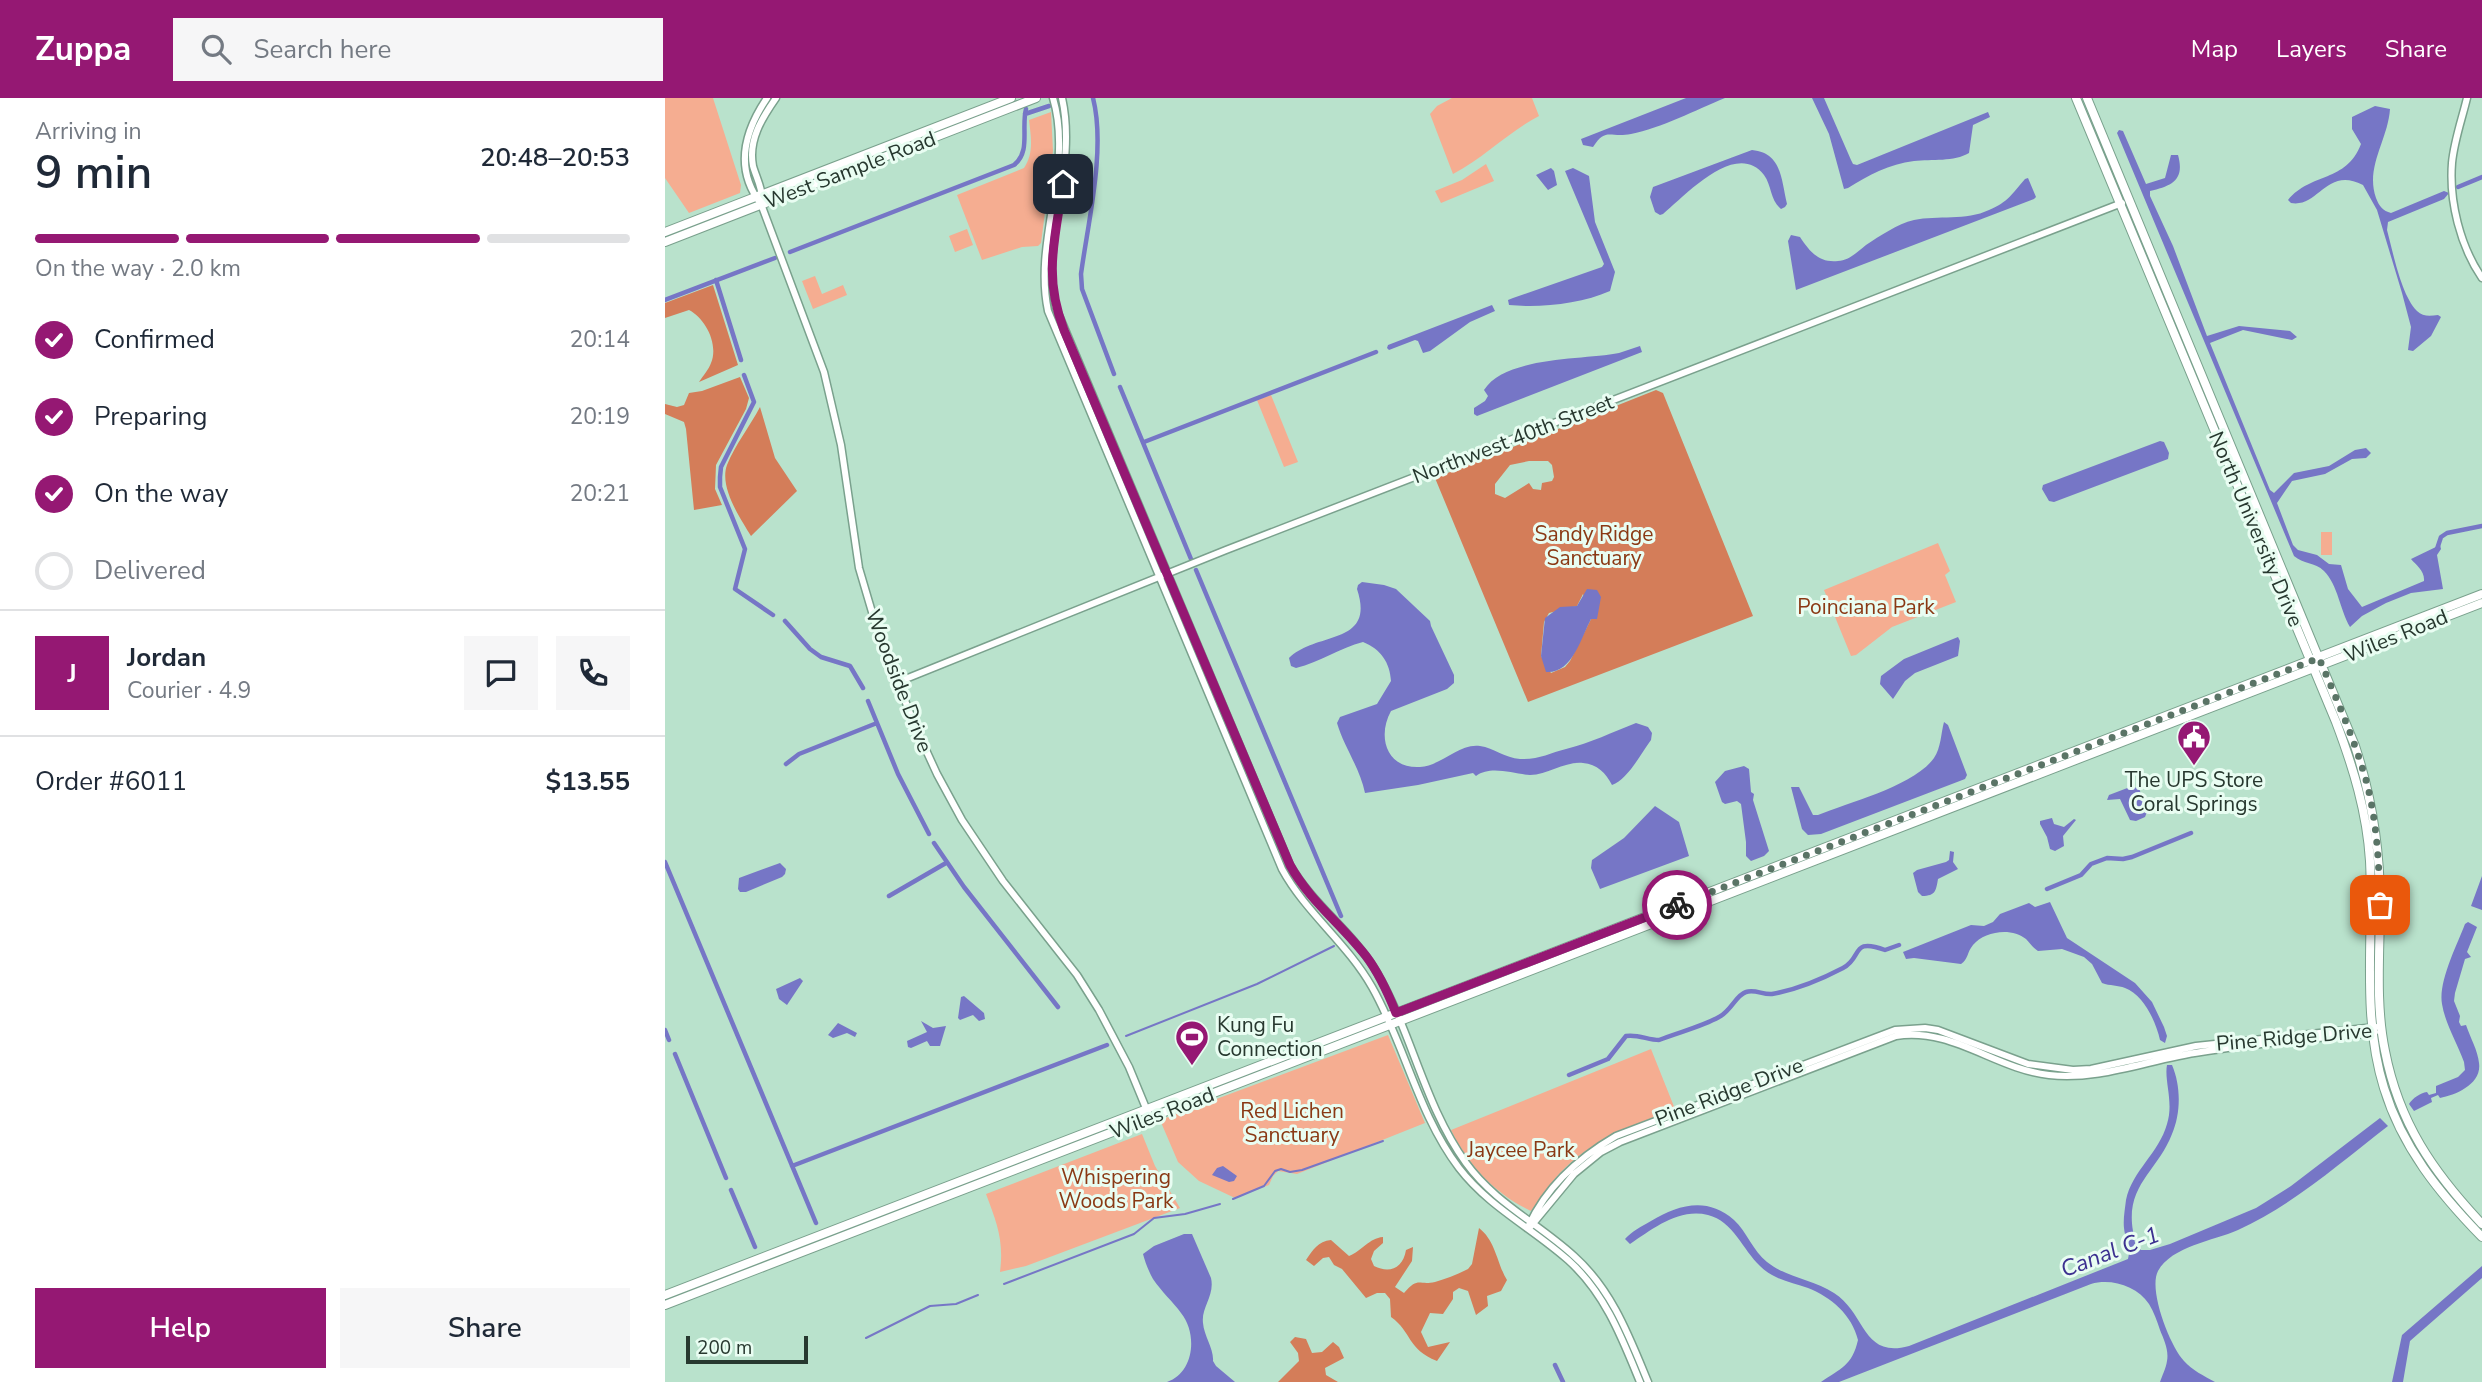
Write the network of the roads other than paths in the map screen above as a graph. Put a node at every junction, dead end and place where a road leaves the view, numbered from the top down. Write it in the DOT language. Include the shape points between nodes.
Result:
graph roads {
  1 [pos="767,98"];
  2 [pos="776,98"];
  3 [pos="1011,98"];
  4 [pos="1036,98"];
  5 [pos="1053,98"];
  6 [pos="1062,98"];
  7 [pos="2076,98"];
  8 [pos="2087,98"];
  9 [pos="2467,98"];
  10 [pos="954,120"];
  11 [pos="927,130"];
  12 [pos="928,140"];
  13 [pos="890,155"];
  14 [pos="759,195"];
  15 [pos="2125,202"];
  16 [pos="761,204"];
  17 [pos="688,223"];
  18 [pos="665,232"];
  19 [pos="665,242"];
  20 [pos="2482,278"];
  21 [pos="2263,545"];
  22 [pos="2273,550"];
  23 [pos="1163,575"];
  24 [pos="2482,594"];
  25 [pos="2482,603"];
  26 [pos="2317,663"];
  27 [pos="898,682"];
  28 [pos="2370,883"];
  29 [pos="2371,902"];
  30 [pos="2380,905"];
  31 [pos="1310,908"];
  32 [pos="2380,928"];
  33 [pos="1343,931"];
  34 [pos="1386,1017"];
  35 [pos="1398,1018"];
  36 [pos="1390,1026"];
  37 [pos="2375,1029"];
  38 [pos="1150,1114"];
  39 [pos="1051,1152"];
  40 [pos="2482,1224"];
  41 [pos="1530,1225"];
  42 [pos="2482,1237"];
  43 [pos="665,1295"];
  44 [pos="665,1305"];
  45 [pos="1640,1382"];
  46 [pos="1648,1382"];
  1 -- 14 [label="street" via="745,147 745,166"];
  2 -- 14 [label="street" via="752,148"];
  3 -- 10 [label="main road, West Sample Road"];
  4 -- 12 [label="main road, West Sample Road"];
  5 -- 23 [label="street" via="1060,142 1045,259 1047,302"];
  6 -- 23 [label="street" via="1067,144 1052,292"];
  7 -- 15 [label="main road, North University Drive"];
  8 -- 15 [label="main road, North University Drive"];
  9 -- 20 [label="street" via="2452,162 2452,190 2461,232"];
  10 -- 11 [label="main road, West Sample Road"];
  10 -- 12 [label="main road"];
  11 -- 13 [label="main road" via="923,137"];
  11 -- 14 [label="main road, West Sample Road"];
  12 -- 13 [label="main road, West Sample Road"];
  13 -- 16 [label="main road, West Sample Road"];
  14 -- 16 [label="street, Woodside Drive"];
  14 -- 17 [label="main road, West Sample Road"];
  15 -- 21 [label="main road, North University Drive"];
  15 -- 22 [label="main road, North University Drive"];
  15 -- 23 [label="street, Northwest 40th Street"];
  16 -- 19 [label="main road, West Sample Road"];
  16 -- 27 [label="street, Woodside Drive" via="824,372 841,445 859,568"];
  17 -- 18 [label="main road, West Sample Road"];
  17 -- 19 [label="main road"];
  21 -- 22 [label="main road"];
  21 -- 26 [label="main road, North University Drive"];
  22 -- 26 [label="main road, North University Drive"];
  23 -- 27 [label="street, Northwest 40th Street"];
  23 -- 31 [label="street" via="1282,869"];
  23 -- 33 [label="street" via="1290,865"];
  24 -- 26 [label="main road, Wiles Road"];
  25 -- 26 [label="main road, Wiles Road"];
  26 -- 28 [label="main road, North University Drive" via="2358,785"];
  26 -- 30 [label="main road, North University Drive" via="2350,731 2366,782 2375,826"];
  26 -- 35 [label="main road, Wiles Road"];
  27 -- 38 [label="street, Woodside Drive" via="962,820 1077,975 1107,1023"];
  28 -- 29 [label="main road, North University Drive"];
  28 -- 30 [label="main road"];
  29 -- 32 [label="main road"];
  29 -- 37 [label="main road, North University Drive"];
  30 -- 32 [label="main road, North University Drive"];
  31 -- 33 [label="street"];
  31 -- 34 [label="street" via="1359,965"];
  32 -- 37 [label="main road, North University Drive"];
  33 -- 35 [label="street" via="1376,971"];
  34 -- 35 [label="main road, Wiles Road"];
  34 -- 36 [label="street"];
  34 -- 38 [label="main road, Wiles Road"];
  35 -- 36 [label="main road, Wiles Road"];
  35 -- 41 [label="street" via="1453,1143 1483,1183"];
  36 -- 38 [label="main road, Wiles Road"];
  36 -- 41 [label="street" via="1444,1146 1476,1188 1501,1211"];
  37 -- 40 [label="main road, North University Drive" via="2414,1135 2448,1188"];
  37 -- 41 [label="street, Pine Ridge Drive" via="2196,1046 2073,1070 2028,1064 1938,1030 1895,1030 1616,1136 1565,1173"];
  37 -- 42 [label="main road, North University Drive" via="2383,1085 2406,1139 2443,1196"];
  38 -- 39 [label="main road, Wiles Road"];
  39 -- 43 [label="main road, Wiles Road"];
  39 -- 44 [label="main road, Wiles Road"];
  41 -- 45 [label="street" via="1597,1293"];
  41 -- 46 [label="street" via="1575,1256 1604,1290 1623,1321"];
}
